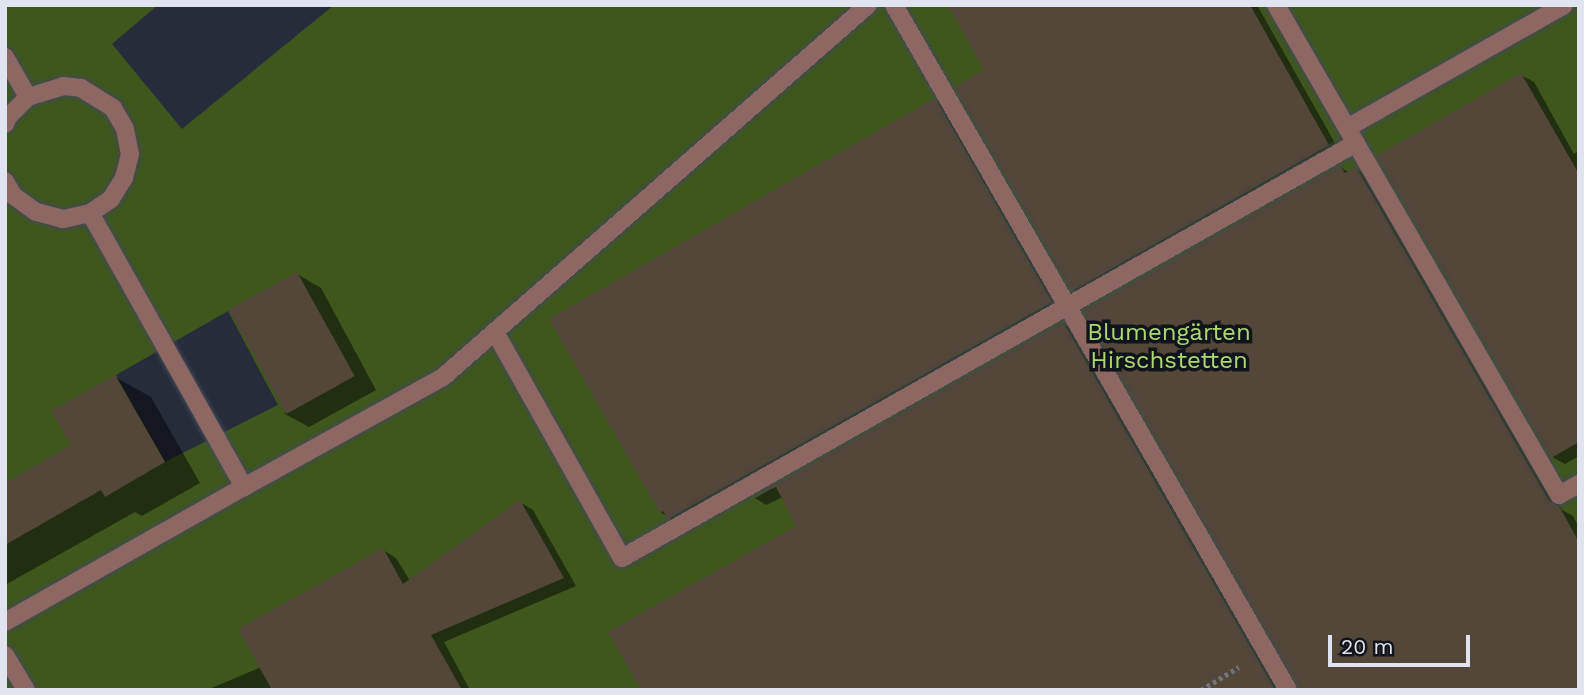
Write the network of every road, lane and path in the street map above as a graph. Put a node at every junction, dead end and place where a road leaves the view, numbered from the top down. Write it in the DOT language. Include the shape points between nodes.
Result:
graph roads {
  1 [pos="868,5"];
  2 [pos="894,5"];
  3 [pos="1276,5"];
  4 [pos="1564,5"];
  5 [pos="5,57"];
  6 [pos="28,97"];
  7 [pos="5,124"];
  8 [pos="1352,135"];
  9 [pos="5,181"];
  10 [pos="90,213"];
  11 [pos="1067,306"];
  12 [pos="495,332"];
  13 [pos="244,487"];
  14 [pos="1576,488"];
  15 [pos="5,622"];
  16 [pos="1266,652"];
  17 [pos="5,655"];
  18 [pos="26,690"];
  19 [pos="1200,690"];
  20 [pos="1288,690"];
  1 -- 12 [label="lane"];
  2 -- 11 [label="lane"];
  3 -- 8 [label="lane"];
  4 -- 8 [label="lane"];
  5 -- 6 [label="lane"];
  6 -- 7 [label="lane"];
  6 -- 10 [label="lane" via="54,88 81,88 113,107 125,129 130,154 124,178 111,199"];
  8 -- 11 [label="lane"];
  8 -- 14 [label="lane" via="1559,495"];
  9 -- 10 [label="lane" via="13,195 36,212 63,219"];
  10 -- 13 [label="lane"];
  11 -- 12 [label="lane" via="622,558"];
  11 -- 16 [label="lane"];
  12 -- 13 [label="lane" via="443,377"];
  13 -- 15 [label="lane"];
  16 -- 19 [label="path"];
  16 -- 20 [label="lane"];
  17 -- 18 [label="lane"];
}
